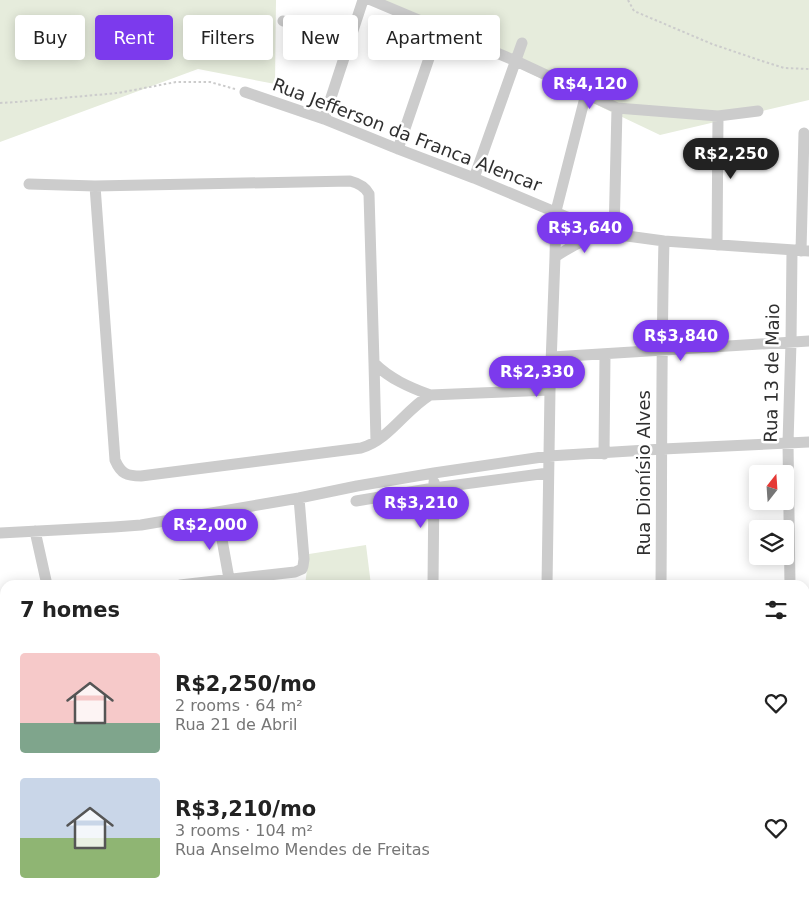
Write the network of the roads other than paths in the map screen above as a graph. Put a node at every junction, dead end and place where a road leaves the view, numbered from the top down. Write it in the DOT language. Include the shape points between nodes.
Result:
graph roads {
  1 [pos="363,0"];
  2 [pos="370,0"];
  3 [pos="406,15"];
  4 [pos="358,16"];
  5 [pos="522,43"];
  6 [pos="500,54"];
  7 [pos="344,60"];
  8 [pos="428,60"];
  9 [pos="516,61"];
  10 [pos="590,78"];
  11 [pos="245,92"];
  12 [pos="586,94"];
  13 [pos="617,108"];
  14 [pos="758,111"];
  15 [pos="718,116"];
  16 [pos="324,119"];
  17 [pos="804,133"];
  18 [pos="398,149"];
  19 [pos="474,178"];
  20 [pos="29,184"];
  21 [pos="95,186"];
  22 [pos="556,211"];
  23 [pos="609,234"];
  24 [pos="664,241"];
  25 [pos="717,245"];
  26 [pos="801,251"];
  27 [pos="556,257"];
  28 [pos="809,341"];
  29 [pos="791,342"];
  30 [pos="661,350"];
  31 [pos="605,355"];
  32 [pos="552,357"];
  33 [pos="374,363"];
  34 [pos="550,390"];
  35 [pos="430,395"];
  36 [pos="376,442"];
  37 [pos="809,442"];
  38 [pos="788,443"];
  39 [pos="663,449"];
  40 [pos="604,454"];
  41 [pos="549,456"];
  42 [pos="548,472"];
  43 [pos="434,473"];
  44 [pos="434,488"];
  45 [pos="299,498"];
  46 [pos="356,501"];
  47 [pos="217,512"];
  48 [pos="35,531"];
  49 [pos="0,533"];
  50 [pos="46,580"];
  51 [pos="229,580"];
  52 [pos="242,580"];
  53 [pos="434,580"];
  54 [pos="547,580"];
  55 [pos="661,580"];
  56 [pos="790,580"];
  1 -- 4 [label="street"];
  2 -- 3 [label="street"];
  5 -- 9 [label="street"];
  6 -- 9 [label="street"];
  7 -- 16 [label="street"];
  8 -- 18 [label="street"];
  9 -- 12 [label="street"];
  9 -- 19 [label="street"];
  10 -- 12 [label="street"];
  11 -- 16 [label="street, Rua Jefferson da Franca Alencar"];
  12 -- 13 [label="street"];
  12 -- 22 [label="street"];
  13 -- 15 [label="street"];
  13 -- 23 [label="street"];
  14 -- 15 [label="street"];
  15 -- 25 [label="street"];
  16 -- 18 [label="street, Rua Jefferson da Franca Alencar"];
  17 -- 26 [label="street, Rua 13 de Maio"];
  18 -- 19 [label="street, Rua Jefferson da Franca Alencar"];
  19 -- 22 [label="street, Rua Jefferson da Franca Alencar"];
  20 -- 21 [label="street"];
  21 -- 33 [label="street" via="350,181 363,186 369,194"];
  21 -- 36 [label="street" via="114,454 122,472 134,476 151,474 361,448"];
  22 -- 23 [label="street, Rua Jefferson da Franca Alencar"];
  22 -- 27 [label="street"];
  23 -- 24 [label="street"];
  23 -- 27 [label="street" via="589,238"];
  24 -- 25 [label="street"];
  24 -- 30 [label="street, Rua Dionísio Alves"];
  25 -- 26 [label="street"];
  26 -- 29 [label="street, Rua 13 de Maio"];
  27 -- 32 [label="street"];
  28 -- 29 [label="street"];
  29 -- 30 [label="street"];
  29 -- 38 [label="street, Rua 13 de Maio"];
  30 -- 31 [label="street"];
  30 -- 39 [label="street, Rua Dionísio Alves"];
  31 -- 32 [label="street"];
  31 -- 40 [label="street"];
  32 -- 34 [label="street"];
  33 -- 35 [label="street" via="392,378"];
  33 -- 36 [label="street"];
  34 -- 35 [label="street"];
  34 -- 41 [label="street"];
  35 -- 36 [label="street"];
  37 -- 38 [label="street"];
  38 -- 39 [label="street"];
  38 -- 56 [label="street, Rua 13 de Maio"];
  39 -- 40 [label="street"];
  39 -- 55 [label="street, Rua Dionísio Alves"];
  40 -- 41 [label="street"];
  41 -- 42 [label="street"];
  41 -- 43 [label="street"];
  42 -- 44 [label="street"];
  42 -- 54 [label="street"];
  43 -- 44 [label="street"];
  43 -- 45 [label="street"];
  44 -- 46 [label="street"];
  44 -- 53 [label="street"];
  45 -- 47 [label="street"];
  45 -- 52 [label="street" via="304,566 299,571"];
  47 -- 48 [label="street" via="142,525"];
  47 -- 51 [label="street"];
  48 -- 49 [label="street"];
  48 -- 50 [label="street"];
}
